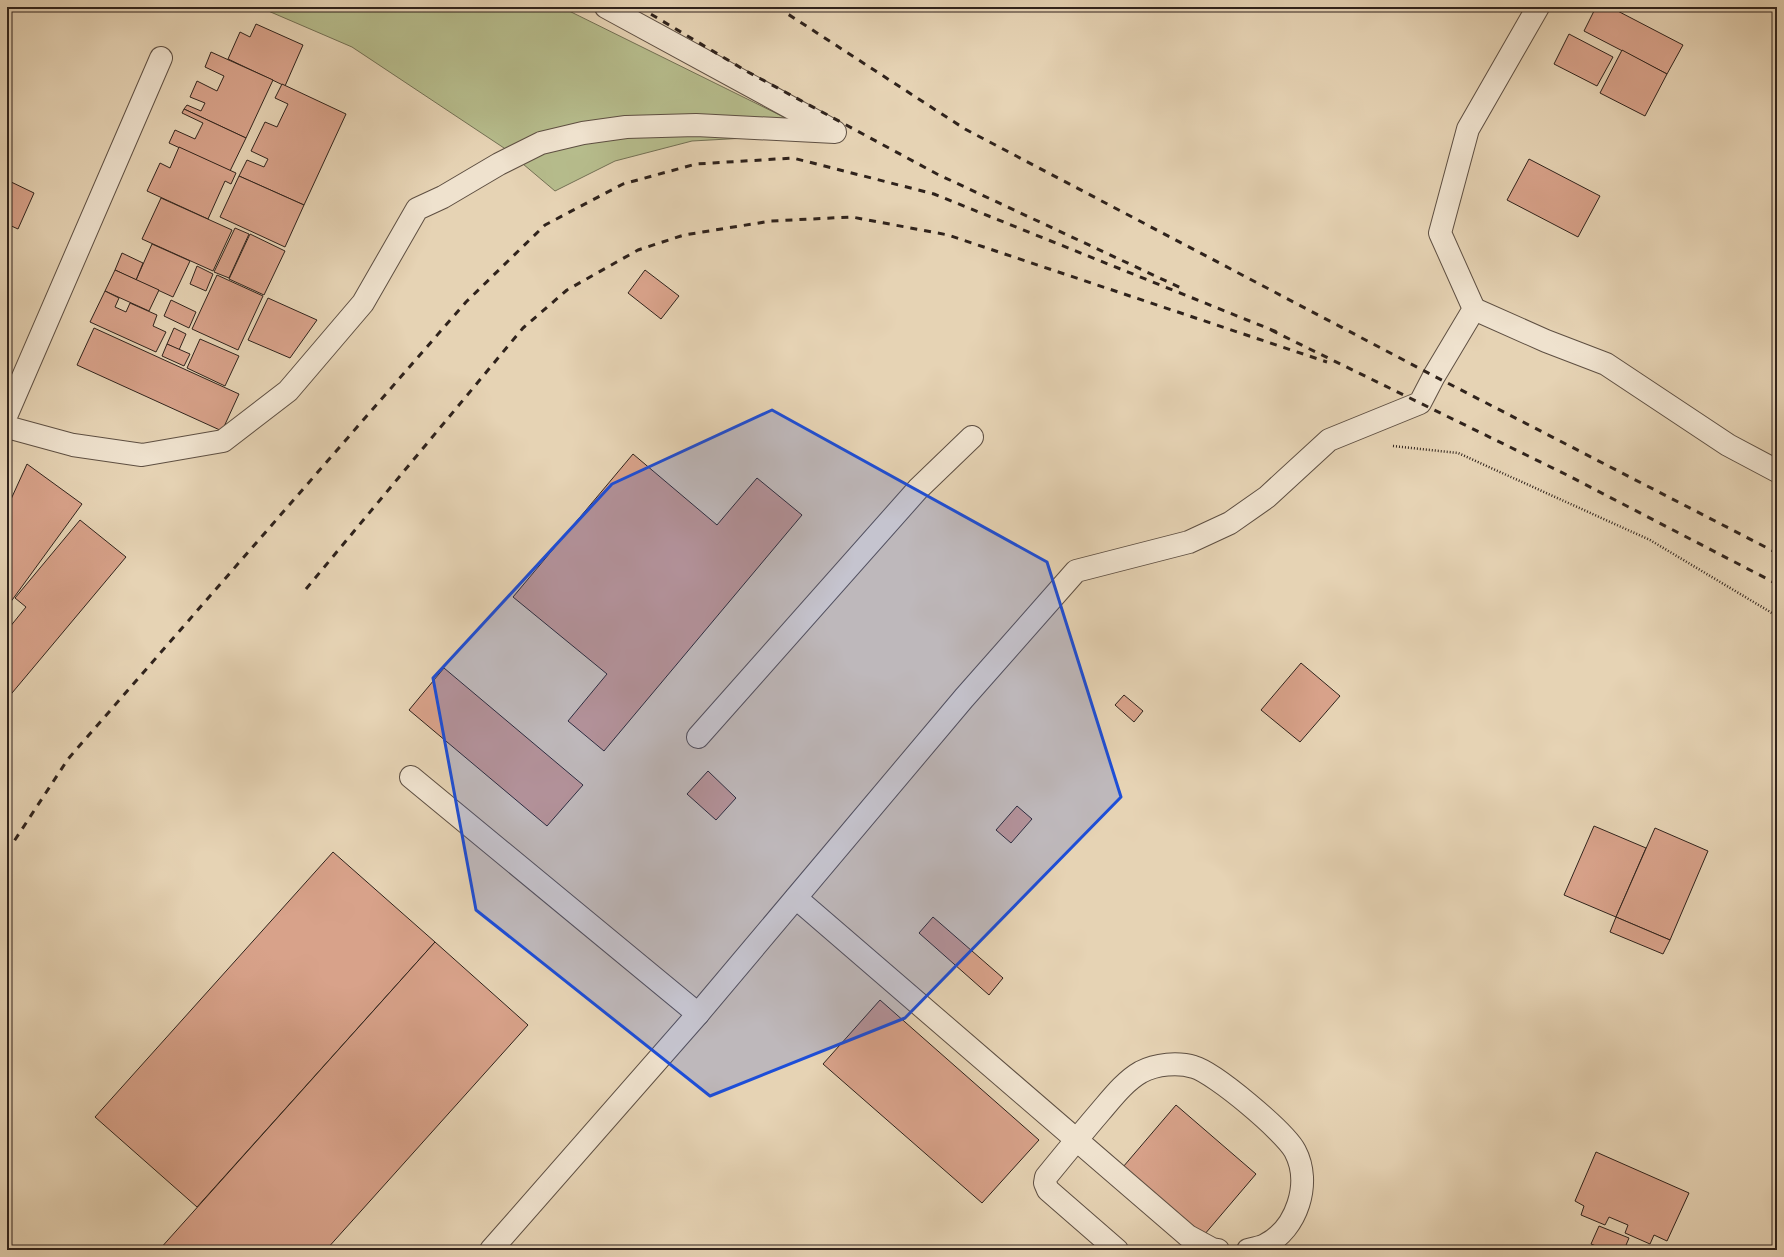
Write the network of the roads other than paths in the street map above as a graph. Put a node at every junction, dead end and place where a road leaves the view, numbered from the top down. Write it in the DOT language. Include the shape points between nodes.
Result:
graph roads {
  1 [pos="606,7"];
  2 [pos="1538,7"];
  3 [pos="161,58"];
  4 [pos="1474,309"];
  5 [pos="7,414"];
  6 [pos="7,427"];
  7 [pos="972,437"];
  8 [pos="1777,471"];
  9 [pos="698,737"];
  10 [pos="411,777"];
  11 [pos="796,898"];
  12 [pos="698,1014"];
  13 [pos="1077,1140"];
  14 [pos="491,1250"];
  15 [pos="1117,1250"];
  16 [pos="1218,1250"];
  17 [pos="1248,1250"];
  1 -- 6 [label="street" via="835,132 696,125 626,127 583,132 541,143 417,209 363,303 288,391 223,441 142,455 73,445"];
  2 -- 4 [label="street" via="1468,130 1440,233"];
  3 -- 5 [label="street"];
  4 -- 8 [label="street" via="1606,364 1728,445"];
  4 -- 11 [label="street" via="1420,403 1329,440 1267,497 1230,523 1189,542 1076,572 964,698"];
  7 -- 9 [label="street" via="918,489"];
  10 -- 12 [label="street"];
  11 -- 12 [label="street"];
  11 -- 13 [label="street"];
  12 -- 14 [label="street"];
  13 -- 15 [label="street" via="1046,1177 1045,1184 1048,1190"];
  13 -- 16 [label="street" via="1188,1236"];
  13 -- 17 [label="street" via="1120,1089 1142,1072 1167,1064 1195,1067 1218,1080 1279,1130 1296,1152 1303,1178 1300,1205 1287,1228 1265,1245"];
}
